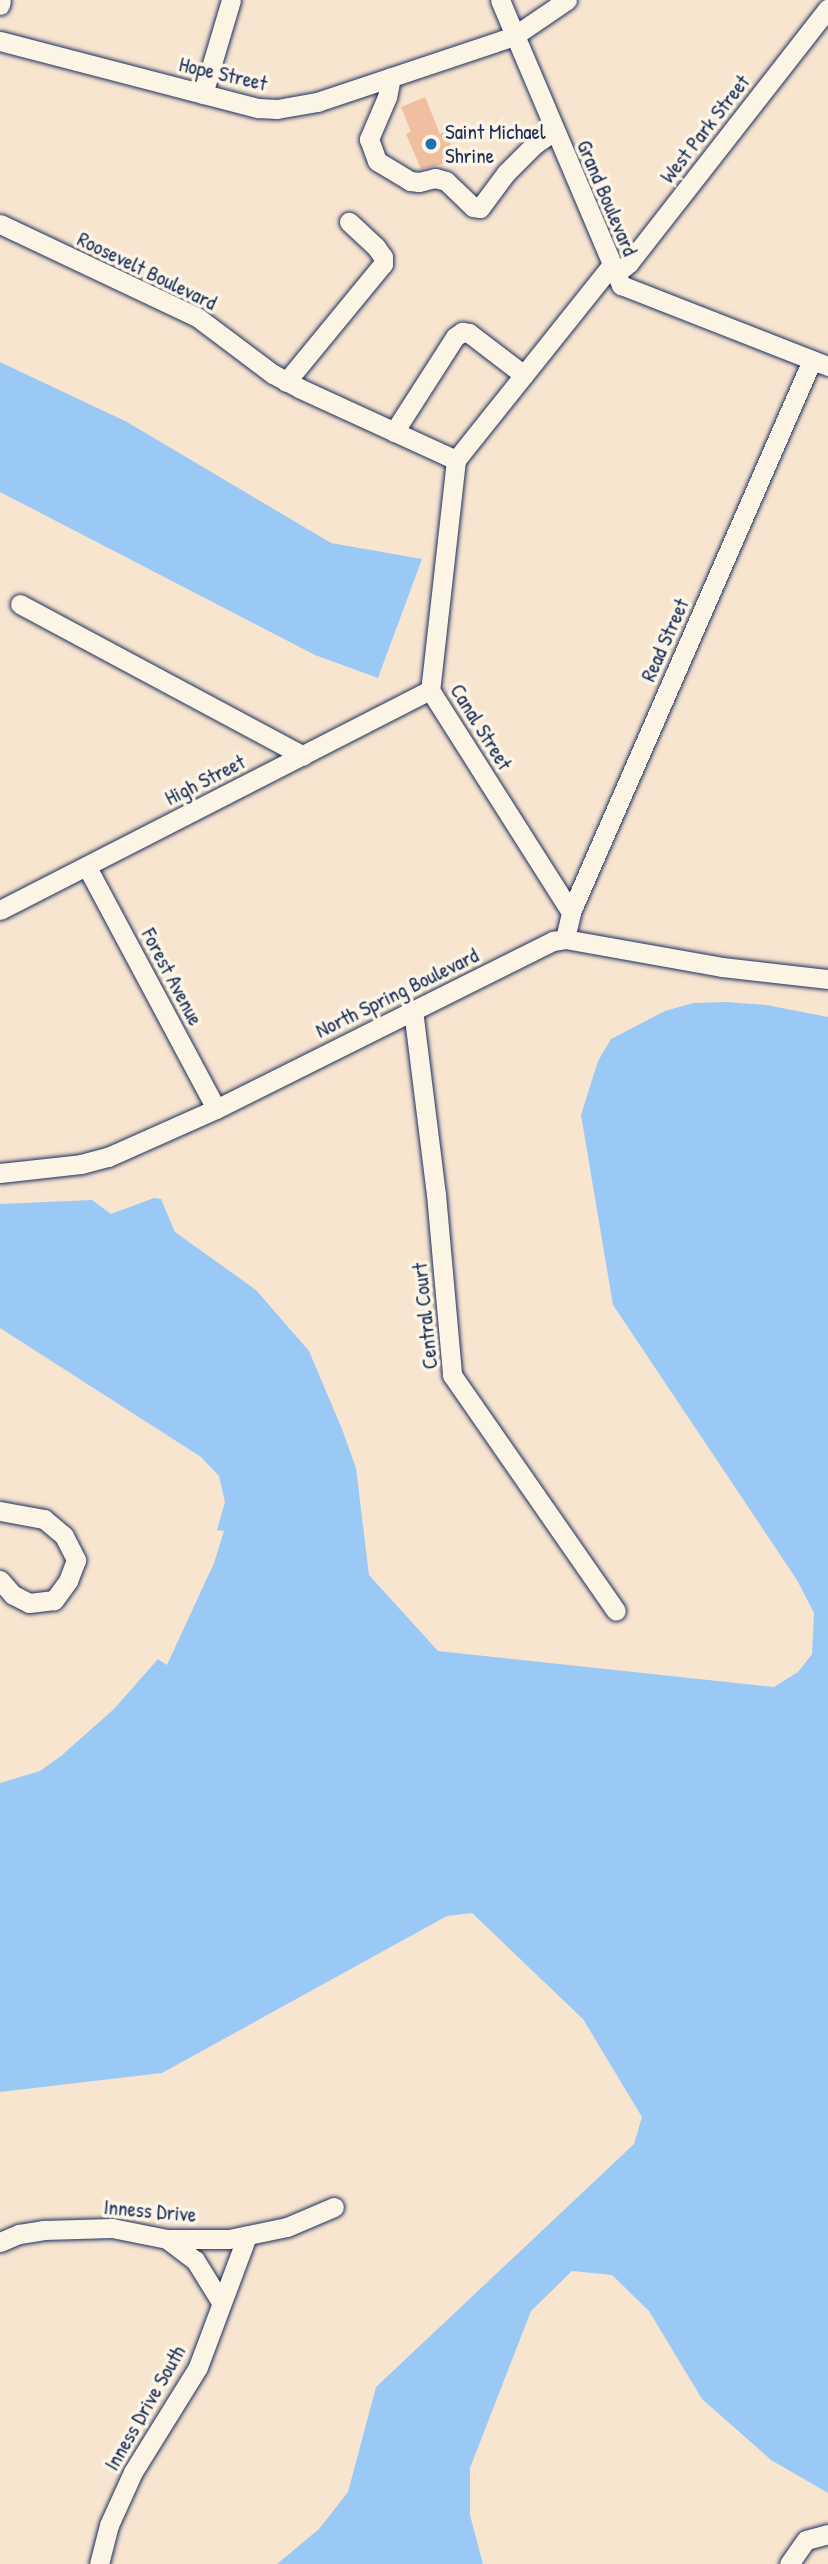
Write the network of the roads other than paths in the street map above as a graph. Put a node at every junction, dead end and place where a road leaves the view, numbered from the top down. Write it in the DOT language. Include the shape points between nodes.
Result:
graph roads {
  1 [pos="231,0"];
  2 [pos="500,0"];
  3 [pos="566,0"];
  4 [pos="828,8"];
  5 [pos="514,36"];
  6 [pos="0,41"];
  7 [pos="391,77"];
  8 [pos="203,94"];
  9 [pos="554,131"];
  10 [pos="349,222"];
  11 [pos="0,224"];
  12 [pos="613,270"];
  13 [pos="820,363"];
  14 [pos="524,374"];
  15 [pos="286,382"];
  16 [pos="394,432"];
  17 [pos="456,460"];
  18 [pos="20,604"];
  19 [pos="430,690"];
  20 [pos="303,756"];
  21 [pos="87,867"];
  22 [pos="0,910"];
  23 [pos="571,912"];
  24 [pos="565,940"];
  25 [pos="828,979"];
  26 [pos="413,1010"];
  27 [pos="216,1109"];
  28 [pos="0,1173"];
  29 [pos="0,1511"];
  30 [pos="0,1580"];
  31 [pos="616,1611"];
  32 [pos="334,2207"];
  33 [pos="247,2235"];
  34 [pos="167,2239"];
  35 [pos="0,2242"];
  36 [pos="221,2302"];
  37 [pos="828,2534"];
  38 [pos="99,2564"];
  39 [pos="789,2564"];
  1 -- 8 [label="street"];
  2 -- 5 [label="street, Grand Boulevard"];
  3 -- 5 [label="street, Hope Street"];
  4 -- 12 [label="street, West Park Street" via="629,263"];
  5 -- 7 [label="street, Hope Street"];
  5 -- 9 [label="street, Grand Boulevard"];
  6 -- 8 [label="street, Hope Street"];
  7 -- 8 [label="street, Hope Street" via="317,102 277,109"];
  7 -- 9 [label="street" via="369,139 377,161 411,181 446,181 473,207 480,208 506,173"];
  9 -- 12 [label="street, Grand Boulevard"];
  10 -- 15 [label="street" via="376,247 383,264"];
  11 -- 15 [label="street, Roosevelt Boulevard" via="197,317"];
  12 -- 13 [label="street, Grand Boulevard" via="627,289"];
  12 -- 14 [label="street, West Park Street"];
  13 -- 23 [label="street, Read Street"];
  14 -- 16 [label="street" via="469,333 461,332"];
  14 -- 17 [label="street, West Park Street"];
  15 -- 16 [label="street, Roosevelt Boulevard"];
  16 -- 17 [label="street, Roosevelt Boulevard"];
  17 -- 19 [label="street, Canal Street"];
  18 -- 20 [label="street"];
  19 -- 20 [label="street, High Street"];
  19 -- 23 [label="street, Canal Street"];
  20 -- 21 [label="street, High Street"];
  21 -- 22 [label="street, High Street"];
  21 -- 27 [label="street, Forest Avenue"];
  23 -- 24 [label="street, Read Street"];
  24 -- 25 [label="street, North Spring Boulevard" via="722,967"];
  24 -- 26 [label="street, North Spring Boulevard" via="553,941"];
  26 -- 27 [label="street, North Spring Boulevard"];
  26 -- 31 [label="street, Central Court" via="452,1375"];
  27 -- 28 [label="street, North Spring Boulevard" via="108,1157"];
  29 -- 30 [label="street" via="44,1519 64,1536 76,1560 54,1600 29,1603 13,1595"];
  32 -- 33 [label="street, Inness Drive" via="287,2227"];
  33 -- 34 [label="street, Inness Drive"];
  33 -- 36 [label="street, Inness Drive South"];
  34 -- 35 [label="street, Inness Drive" via="112,2228 43,2230"];
  34 -- 36 [label="street" via="195,2260"];
  36 -- 38 [label="street, Inness Drive South" via="198,2367 118,2502"];
  37 -- 39 [label="street" via="806,2540"];
}
